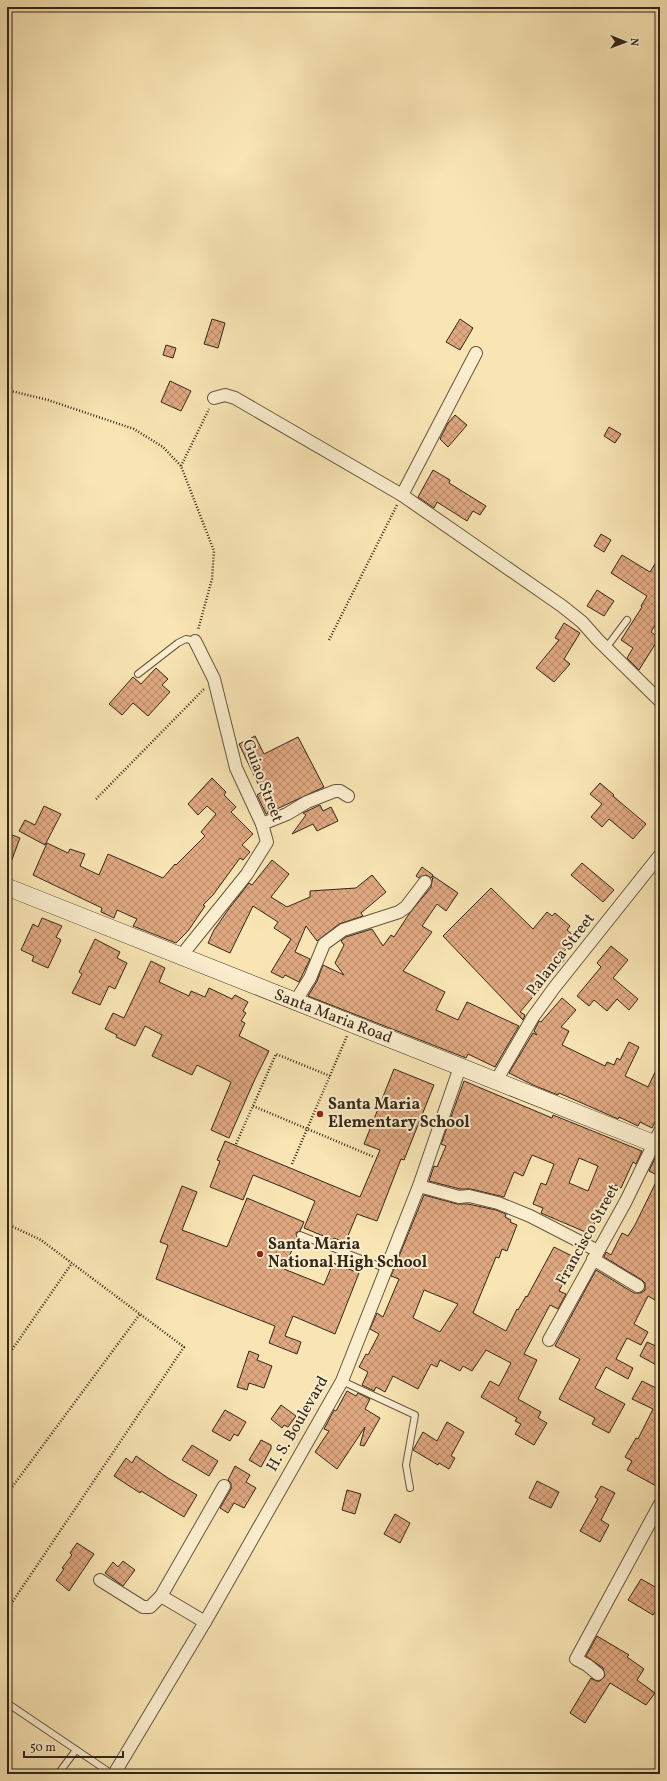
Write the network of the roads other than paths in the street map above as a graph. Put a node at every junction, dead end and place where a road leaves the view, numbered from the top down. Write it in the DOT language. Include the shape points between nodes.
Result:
graph roads {
  1 [pos="476,353"];
  2 [pos="214,398"];
  3 [pos="402,495"];
  4 [pos="627,620"];
  5 [pos="195,641"];
  6 [pos="606,648"];
  7 [pos="138,674"];
  8 [pos="660,700"];
  9 [pos="348,796"];
  10 [pos="262,824"];
  11 [pos="660,855"];
  12 [pos="425,882"];
  13 [pos="7,887"];
  14 [pos="181,956"];
  15 [pos="295,1002"];
  16 [pos="460,1067"];
  17 [pos="496,1081"];
  18 [pos="658,1141"];
  19 [pos="419,1186"];
  20 [pos="300,1235"];
  21 [pos="595,1255"];
  22 [pos="387,1269"];
  23 [pos="638,1286"];
  24 [pos="548,1340"];
  25 [pos="342,1381"];
  26 [pos="224,1486"];
  27 [pos="410,1488"];
  28 [pos="660,1504"];
  29 [pos="100,1580"];
  30 [pos="161,1596"];
  31 [pos="205,1622"];
  32 [pos="598,1674"];
  33 [pos="7,1703"];
  34 [pos="76,1750"];
  35 [pos="58,1774"];
  36 [pos="113,1774"];
  1 -- 3 [label="street"];
  2 -- 3 [label="street" via="225,395 235,398"];
  3 -- 6 [label="street" via="562,606 582,622"];
  4 -- 6 [label="lane"];
  5 -- 7 [label="lane" via="186,639 178,643"];
  5 -- 10 [label="street, Guiao Street" via="214,679 236,768"];
  6 -- 8 [label="street"];
  9 -- 10 [label="street" via="335,791"];
  10 -- 14 [label="street, Guiao Street" via="267,842 260,856"];
  11 -- 17 [label="street, Palanca Street" via="549,994"];
  12 -- 15 [label="street" via="406,907 399,912 343,930 324,944 310,978"];
  13 -- 14 [label="main road, Santa Maria Road"];
  14 -- 15 [label="main road, Santa Maria Road"];
  15 -- 16 [label="main road, Santa Maria Road"];
  16 -- 17 [label="main road, Santa Maria Road"];
  16 -- 19 [label="street, H. S. Boulevard"];
  17 -- 18 [label="main road, Santa Maria Road"];
  18 -- 21 [label="street, Francisco Street"];
  19 -- 21 [label="street" via="460,1197 469,1196 498,1203 530,1216"];
  19 -- 22 [label="street, H. S. Boulevard"];
  20 -- 22 [label="lane"];
  21 -- 23 [label="street"];
  21 -- 24 [label="street, Francisco Street"];
  22 -- 25 [label="street, H. S. Boulevard"];
  25 -- 27 [label="lane" via="415,1415 406,1465"];
  25 -- 31 [label="street, H. S. Boulevard"];
  26 -- 30 [label="street"];
  28 -- 32 [label="street" via="576,1659"];
  29 -- 30 [label="street" via="143,1607 150,1607"];
  30 -- 31 [label="street"];
  31 -- 36 [label="street, H. S. Boulevard"];
  33 -- 34 [label="lane"];
  34 -- 35 [label="lane"];
  34 -- 36 [label="lane"];
}
